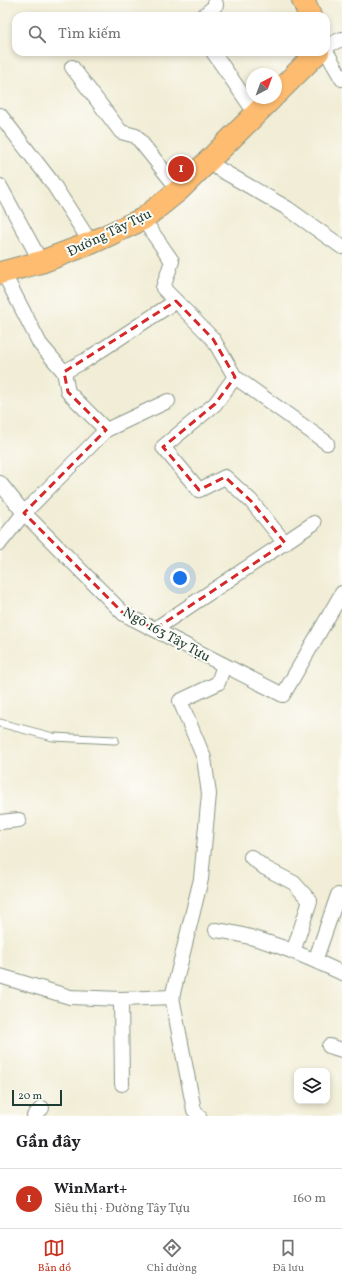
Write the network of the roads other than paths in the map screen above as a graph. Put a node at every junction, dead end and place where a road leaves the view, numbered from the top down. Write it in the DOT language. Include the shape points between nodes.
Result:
graph roads {
  1 [pos="215,0"];
  2 [pos="303,0"];
  3 [pos="208,12"];
  4 [pos="308,12"];
  5 [pos="342,39"];
  6 [pos="330,44"];
  7 [pos="216,56"];
  8 [pos="314,56"];
  9 [pos="329,56"];
  10 [pos="72,67"];
  11 [pos="342,79"];
  12 [pos="282,88"];
  13 [pos="266,104"];
  14 [pos="256,114"];
  15 [pos="0,115"];
  16 [pos="207,162"];
  17 [pos="0,186"];
  18 [pos="179,190"];
  19 [pos="143,219"];
  20 [pos="91,244"];
  21 [pos="342,247"];
  22 [pos="41,262"];
  23 [pos="1,272"];
  24 [pos="176,301"];
  25 [pos="64,372"];
  26 [pos="235,377"];
  27 [pos="168,401"];
  28 [pos="106,430"];
  29 [pos="327,443"];
  30 [pos="0,483"];
  31 [pos="24,513"];
  32 [pos="314,524"];
  33 [pos="0,543"];
  34 [pos="285,543"];
  35 [pos="342,593"];
  36 [pos="337,612"];
  37 [pos="155,629"];
  38 [pos="224,665"];
  39 [pos="0,723"];
  40 [pos="115,740"];
  41 [pos="19,820"];
  42 [pos="0,822"];
  43 [pos="251,857"];
  44 [pos="342,896"];
  45 [pos="216,930"];
  46 [pos="293,952"];
  47 [pos="315,961"];
  48 [pos="342,973"];
  49 [pos="0,976"];
  50 [pos="172,997"];
  51 [pos="121,1000"];
  52 [pos="122,1084"];
  53 [pos="199,1116"];
  1 -- 3 [label="street" via="216,5"];
  2 -- 4 [label="main road"];
  5 -- 6 [label="street"];
  7 -- 14 [label="street"];
  8 -- 12 [label="main road"];
  9 -- 11 [label="street"];
  10 -- 18 [label="street" via="121,132 136,136"];
  13 -- 14 [label="main road, Đường Tây Tựu"];
  14 -- 16 [label="main road, Đường Tây Tựu"];
  15 -- 20 [label="street" via="51,181"];
  16 -- 18 [label="main road, Đường Tây Tựu"];
  16 -- 21 [label="street" via="286,208"];
  17 -- 22 [label="street"];
  18 -- 19 [label="main road, Đường Tây Tựu"];
  19 -- 20 [label="main road, Đường Tây Tựu"];
  19 -- 24 [label="street" via="172,261 163,288"];
  20 -- 22 [label="main road, Đường Tây Tựu"];
  22 -- 23 [label="main road, Đường Tây Tựu"];
  23 -- 25 [label="street" via="40,344"];
  24 -- 25 [label="street"];
  24 -- 26 [label="street" via="213,339"];
  25 -- 28 [label="street" via="68,392"];
  26 -- 29 [label="street"];
  26 -- 34 [label="street" via="215,404 163,447 199,490 225,477 251,501"];
  27 -- 28 [label="street"];
  28 -- 31 [label="street"];
  30 -- 31 [label="street, Ngõ 163 Tây Tựu"];
  31 -- 33 [label="street"];
  31 -- 37 [label="street, Ngõ 163 Tây Tựu" via="124,614"];
  32 -- 34 [label="street"];
  34 -- 37 [label="street"];
  35 -- 36 [label="street"];
  36 -- 38 [label="street, Ngõ 163 Tây Tựu" via="283,695"];
  37 -- 38 [label="street, Ngõ 163 Tây Tựu"];
  38 -- 50 [label="street" via="218,682 180,701 204,758 209,794 201,879"];
  39 -- 40 [label="lane" via="53,737"];
  41 -- 42 [label="street"];
  43 -- 46 [label="street" via="265,868 294,883 310,901"];
  44 -- 47 [label="street" via="338,895"];
  45 -- 46 [label="street" via="237,933"];
  46 -- 47 [label="street"];
  47 -- 48 [label="street"];
  49 -- 51 [label="street" via="70,997"];
  50 -- 51 [label="street"];
  50 -- 53 [label="street" via="194,1110"];
  51 -- 52 [label="street"];
}
